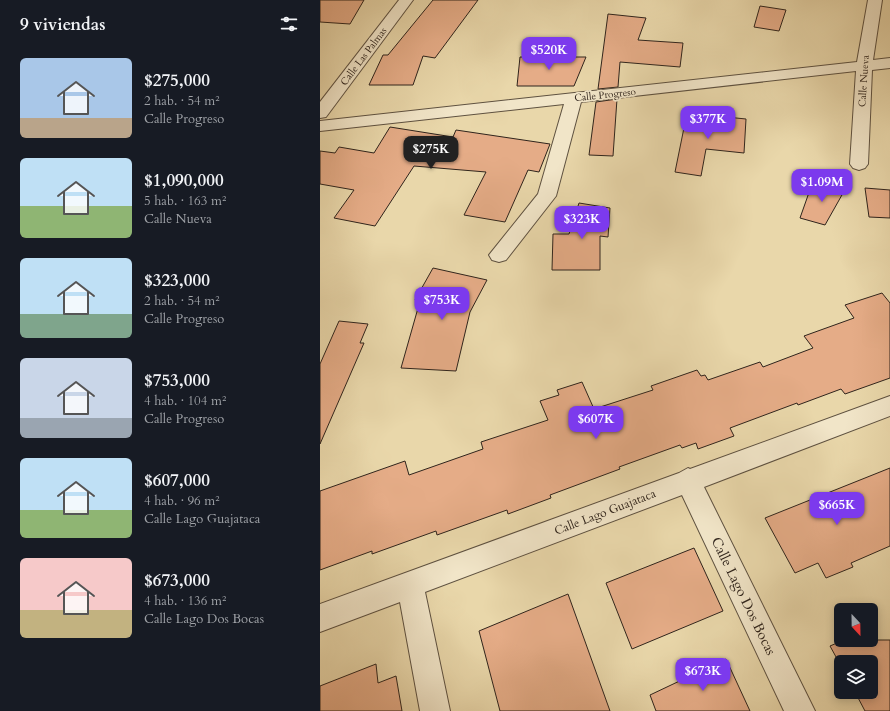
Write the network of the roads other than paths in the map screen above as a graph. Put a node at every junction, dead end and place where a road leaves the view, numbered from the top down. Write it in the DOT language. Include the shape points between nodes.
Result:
graph roads {
  1 [pos="406,0"];
  2 [pos="875,0"];
  3 [pos="890,63"];
  4 [pos="864,66"];
  5 [pos="574,98"];
  6 [pos="320,113"];
  7 [pos="320,126"];
  8 [pos="859,164"];
  9 [pos="499,255"];
  10 [pos="890,406"];
  11 [pos="688,480"];
  12 [pos="410,585"];
  13 [pos="320,618"];
  14 [pos="435,711"];
  15 [pos="800,711"];
  1 -- 6 [label="street, Calle Las Palmas"];
  2 -- 4 [label="street, Calle Nueva"];
  3 -- 4 [label="street, Calle Progreso"];
  4 -- 5 [label="street, Calle Progreso"];
  4 -- 8 [label="street, Calle Nueva"];
  5 -- 7 [label="street, Calle Progreso"];
  5 -- 9 [label="street" via="546,196"];
  10 -- 11 [label="street, Calle Lago Guajataca"];
  11 -- 12 [label="street, Calle Lago Guajataca"];
  11 -- 15 [label="street, Calle Lago Dos Bocas"];
  12 -- 13 [label="street, Calle Lago Guajataca"];
  12 -- 14 [label="street"];
}
